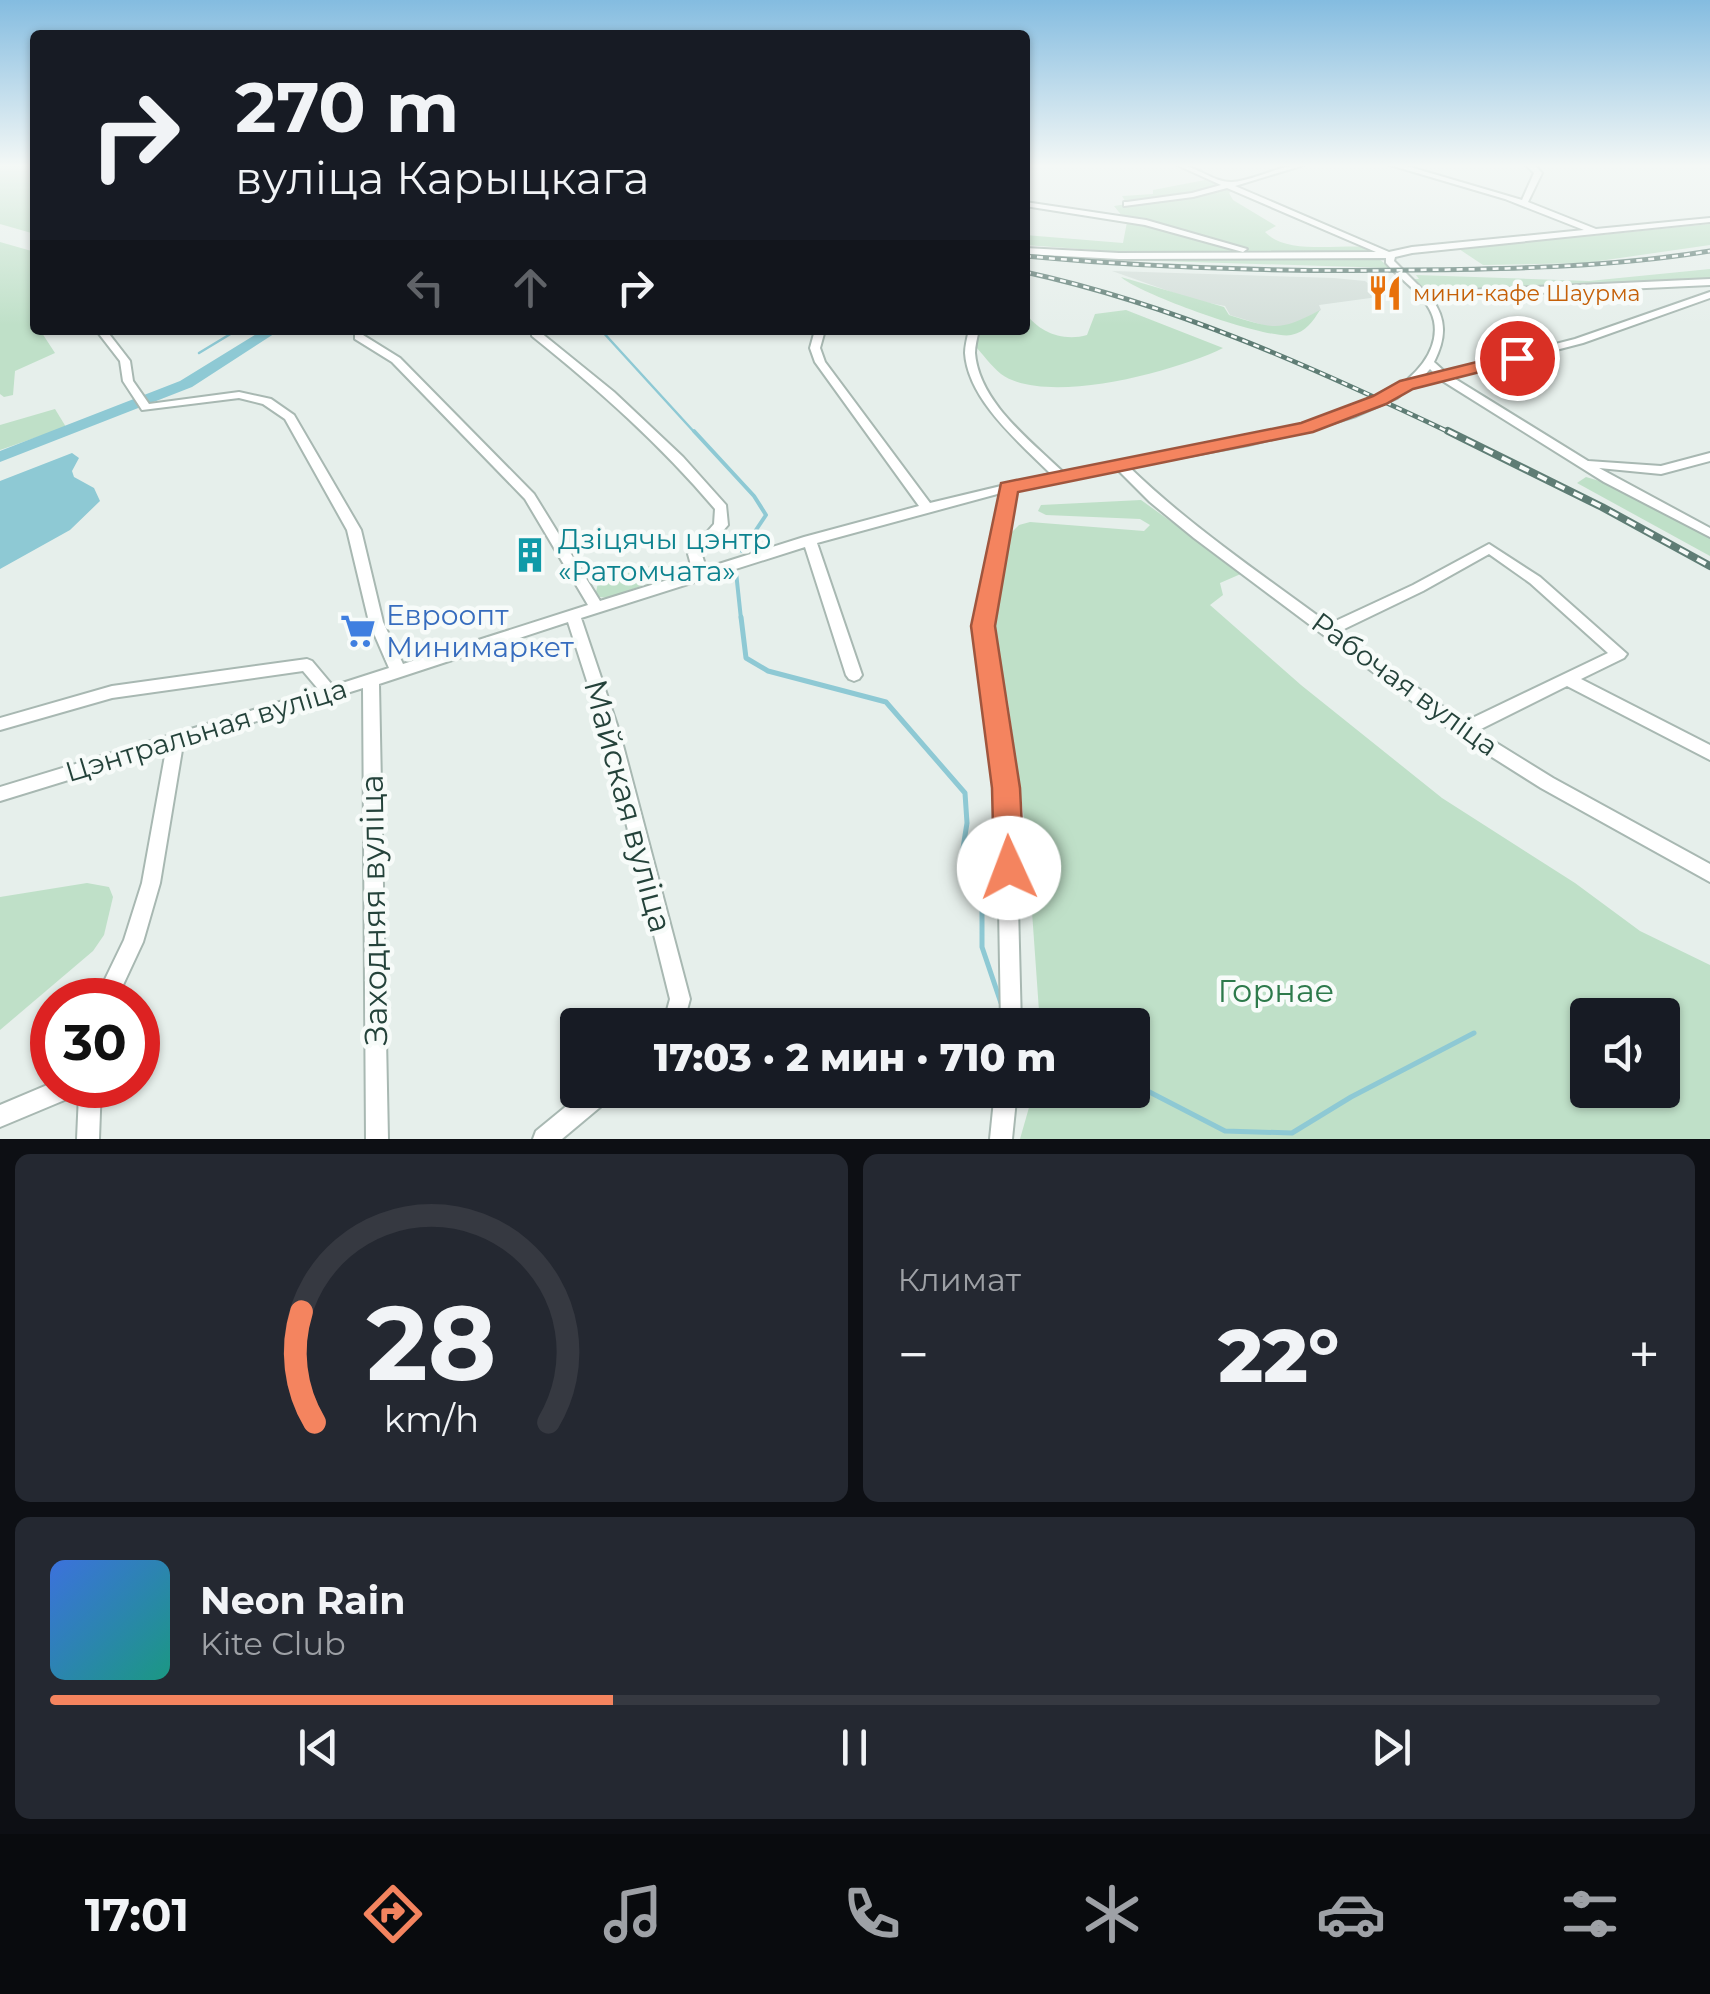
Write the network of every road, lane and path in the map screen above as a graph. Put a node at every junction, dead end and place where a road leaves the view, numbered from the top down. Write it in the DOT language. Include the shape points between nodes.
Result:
graph roads {
  1 [pos="1115,218"];
  2 [pos="1307,218"];
  3 [pos="1561,218"];
  4 [pos="1710,220"];
  5 [pos="1595,232"];
  6 [pos="1030,251"];
  7 [pos="1262,255"];
  8 [pos="1391,255"];
  9 [pos="1710,282"];
  10 [pos="1691,284"];
  11 [pos="1425,295"];
  12 [pos="1710,295"];
  13 [pos="105,335"];
  14 [pos="537,335"];
  15 [pos="818,335"];
  16 [pos="973,335"];
  17 [pos="358,337"];
  18 [pos="1428,362"];
  19 [pos="1444,377"];
  20 [pos="1406,385"];
  21 [pos="1710,457"];
  22 [pos="1582,463"];
  23 [pos="1119,466"];
  24 [pos="1609,473"];
  25 [pos="1060,476"];
  26 [pos="1008,488"];
  27 [pos="927,508"];
  28 [pos="1710,532"];
  29 [pos="809,540"];
  30 [pos="700,572"];
  31 [pos="596,606"];
  32 [pos="573,614"];
  33 [pos="1331,629"];
  34 [pos="398,671"];
  35 [pos="854,675"];
  36 [pos="1568,678"];
  37 [pos="370,680"];
  38 [pos="330,692"];
  39 [pos="0,724"];
  40 [pos="1463,730"];
  41 [pos="176,740"];
  42 [pos="1710,753"];
  43 [pos="0,794"];
  44 [pos="1710,874"];
  45 [pos="116,978"];
  46 [pos="678,1008"];
  47 [pos="1010,1008"];
  48 [pos="30,1103"];
  49 [pos="89,1108"];
  50 [pos="582,1108"];
  51 [pos="1004,1108"];
  52 [pos="0,1116"];
  53 [pos="88,1139"];
  54 [pos="377,1139"];
  55 [pos="544,1139"];
  56 [pos="1001,1139"];
  1 -- 7 [label="street"];
  2 -- 8 [label="street"];
  3 -- 5 [label="street"];
  4 -- 5 [label="street"];
  5 -- 8 [label="street"];
  6 -- 7 [label="street"];
  7 -- 8 [label="street"];
  8 -- 11 [label="street" via="1396,271"];
  9 -- 10 [label="street"];
  10 -- 11 [label="street"];
  10 -- 12 [label="street"];
  11 -- 18 [label="street" via="1441,326"];
  12 -- 19 [label="street" via="1579,341"];
  13 -- 34 [label="street" via="125,361 142,402 239,395 267,400 290,416 354,530 376,622"];
  14 -- 30 [label="street" via="619,399 721,508 721,526 695,554"];
  15 -- 27 [label="street" via="814,348 820,362"];
  16 -- 25 [label="street" via="968,351 978,386"];
  17 -- 31 [label="street" via="396,360 530,497"];
  18 -- 19 [label="street"];
  18 -- 20 [label="street"];
  19 -- 20 [label="street"];
  19 -- 22 [label="street"];
  20 -- 23 [label="street, Цэнтральная вуліца" via="1306,428"];
  21 -- 24 [label="street" via="1660,470"];
  22 -- 24 [label="street"];
  23 -- 25 [label="street, Цэнтральная вуліца"];
  23 -- 33 [label="street, Рабочая вуліца" via="1200,535"];
  24 -- 28 [label="street"];
  25 -- 26 [label="street, Цэнтральная вуліца"];
  26 -- 27 [label="street, Цэнтральная вуліца"];
  26 -- 47 [label="street" via="983,626 1006,788"];
  27 -- 29 [label="street, Цэнтральная вуліца"];
  29 -- 30 [label="street, Цэнтральная вуліца"];
  29 -- 35 [label="street"];
  30 -- 31 [label="street, Цэнтральная вуліца"];
  31 -- 32 [label="street, Цэнтральная вуліца"];
  32 -- 34 [label="street, Цэнтральная вуліца"];
  32 -- 46 [label="street, Майская вуліца" via="612,734"];
  33 -- 36 [label="street" via="1490,548 1619,654"];
  33 -- 40 [label="street, Рабочая вуліца"];
  34 -- 37 [label="street, Цэнтральная вуліца"];
  36 -- 40 [label="street"];
  36 -- 42 [label="street"];
  37 -- 38 [label="street, Цэнтральная вуліца"];
  37 -- 54 [label="street, Заходняя вуліца"];
  38 -- 39 [label="street" via="307,665 112,692"];
  38 -- 41 [label="street, Цэнтральная вуліца"];
  40 -- 44 [label="street, Рабочая вуліца"];
  41 -- 43 [label="street, Цэнтральная вуліца"];
  41 -- 45 [label="street" via="151,884"];
  48 -- 52 [label="street"];
  49 -- 53 [label="street"];
  50 -- 55 [label="street"];
  51 -- 56 [label="street"];
}
